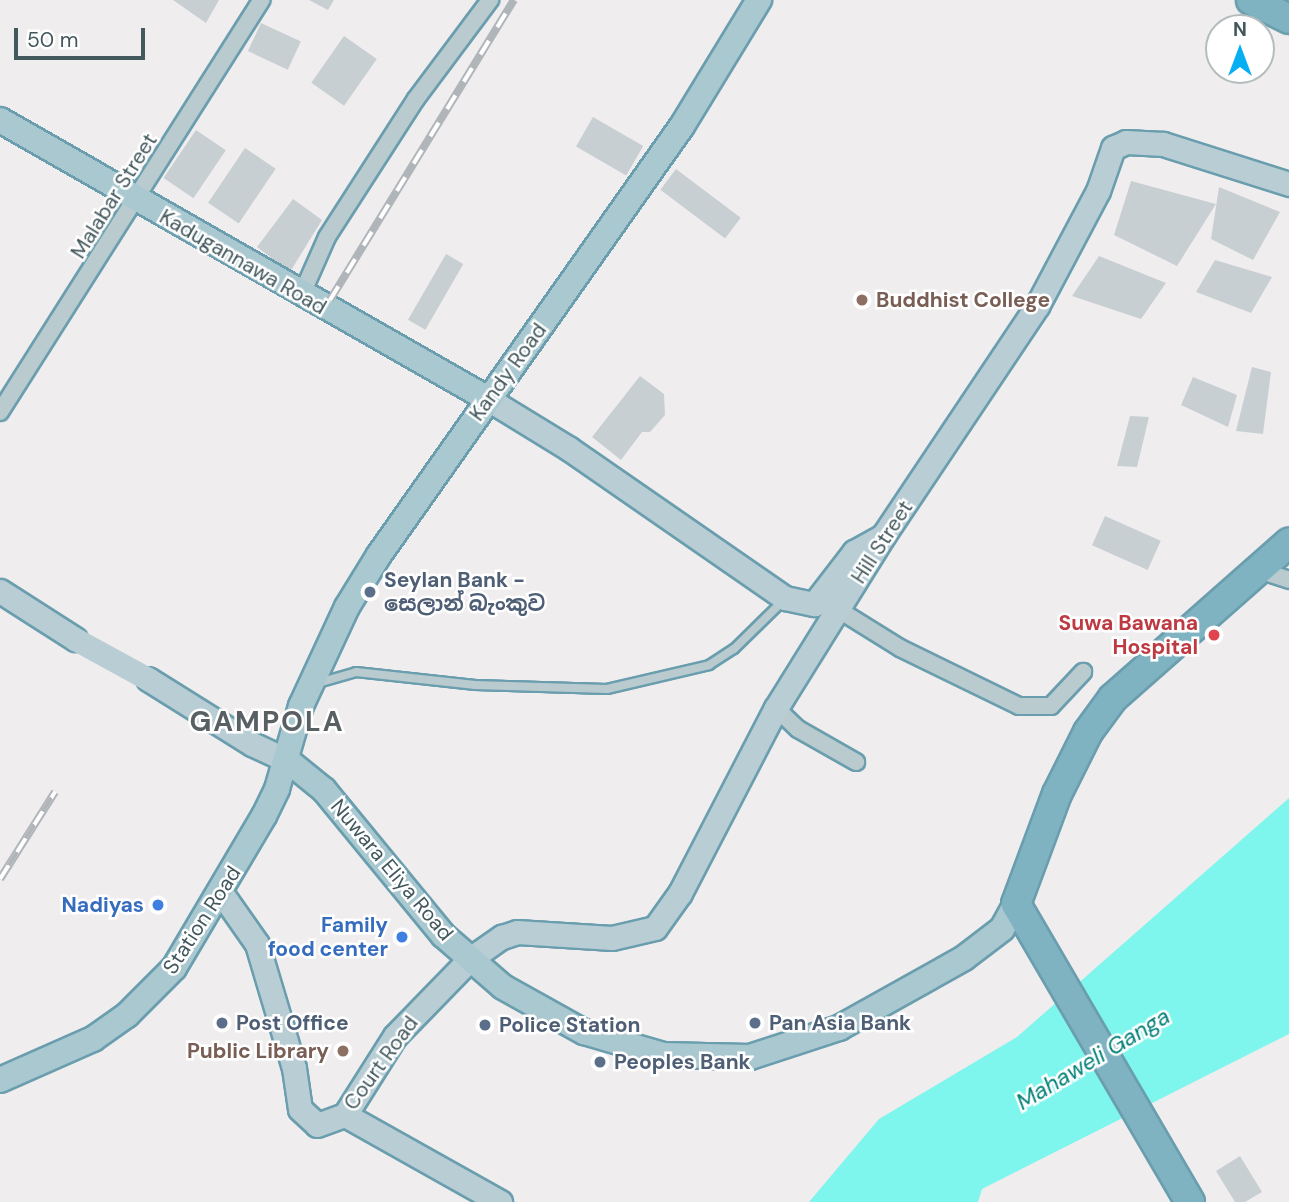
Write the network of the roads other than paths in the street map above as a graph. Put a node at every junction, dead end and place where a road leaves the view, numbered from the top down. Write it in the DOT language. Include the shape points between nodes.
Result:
graph roads {
  1 [pos="261,0"];
  2 [pos="490,0"];
  3 [pos="760,0"];
  4 [pos="1251,0"];
  5 [pos="1289,19"];
  6 [pos="0,120"];
  7 [pos="1289,184"];
  8 [pos="137,201"];
  9 [pos="301,296"];
  10 [pos="488,399"];
  11 [pos="0,412"];
  12 [pos="883,536"];
  13 [pos="1289,543"];
  14 [pos="1259,570"];
  15 [pos="1289,580"];
  16 [pos="0,591"];
  17 [pos="785,598"];
  18 [pos="839,610"];
  19 [pos="1083,671"];
  20 [pos="312,684"];
  21 [pos="776,708"];
  22 [pos="287,760"];
  23 [pos="856,762"];
  24 [pos="222,894"];
  25 [pos="1016,904"];
  26 [pos="470,958"];
  27 [pos="0,1080"];
  28 [pos="345,1115"];
  29 [pos="500,1202"];
  30 [pos="1190,1202"];
  1 -- 8 [label="street, Malabar Street"];
  2 -- 9 [label="street" via="416,99 334,225"];
  3 -- 10 [label="main road, Kandy Road" via="681,126"];
  4 -- 5 [label="highway"];
  6 -- 8 [label="main road, Kadugannawa Road"];
  7 -- 12 [label="street, Hill Street" via="1163,144 1126,142 1113,148 1098,191 1037,306"];
  8 -- 9 [label="main road, Kadugannawa Road"];
  8 -- 11 [label="street, Malabar Street"];
  9 -- 10 [label="main road, Kadugannawa Road"];
  10 -- 17 [label="street" via="568,448"];
  10 -- 20 [label="main road, Kandy Road" via="379,555 347,607"];
  12 -- 17 [label="street" via="854,552 814,604"];
  12 -- 18 [label="street, Hill Street"];
  13 -- 14 [label="highway"];
  14 -- 15 [label="street"];
  14 -- 25 [label="highway" via="1132,678 1088,732 1057,794"];
  16 -- 22 [label="street, bridge" via="252,744"];
  17 -- 20 [label="lane" via="734,649 709,665 607,689 475,685 356,671"];
  18 -- 19 [label="street" via="900,648 1019,706 1051,706"];
  18 -- 21 [label="street, Hill Street"];
  20 -- 22 [label="main road, Kandy Road" via="293,726"];
  21 -- 23 [label="street" via="798,729"];
  21 -- 26 [label="street, Hill Street" via="680,893 655,928 612,939 517,932"];
  22 -- 24 [label="main road, Station Road" via="269,807"];
  22 -- 26 [label="main road, Nuwara Eliya Road" via="324,790 424,914"];
  24 -- 27 [label="main road, Station Road" via="174,968 127,1015 84,1044"];
  24 -- 28 [label="street, Court Road" via="257,944 294,1068 300,1109 317,1125"];
  25 -- 26 [label="main road, Nuwara Eliya Road" via="993,938 894,1000 812,1040 732,1059 677,1057 614,1044 535,1008"];
  25 -- 30 [label="highway"];
  26 -- 28 [label="street, Court Road" via="396,1036"];
  28 -- 29 [label="street"];
}
